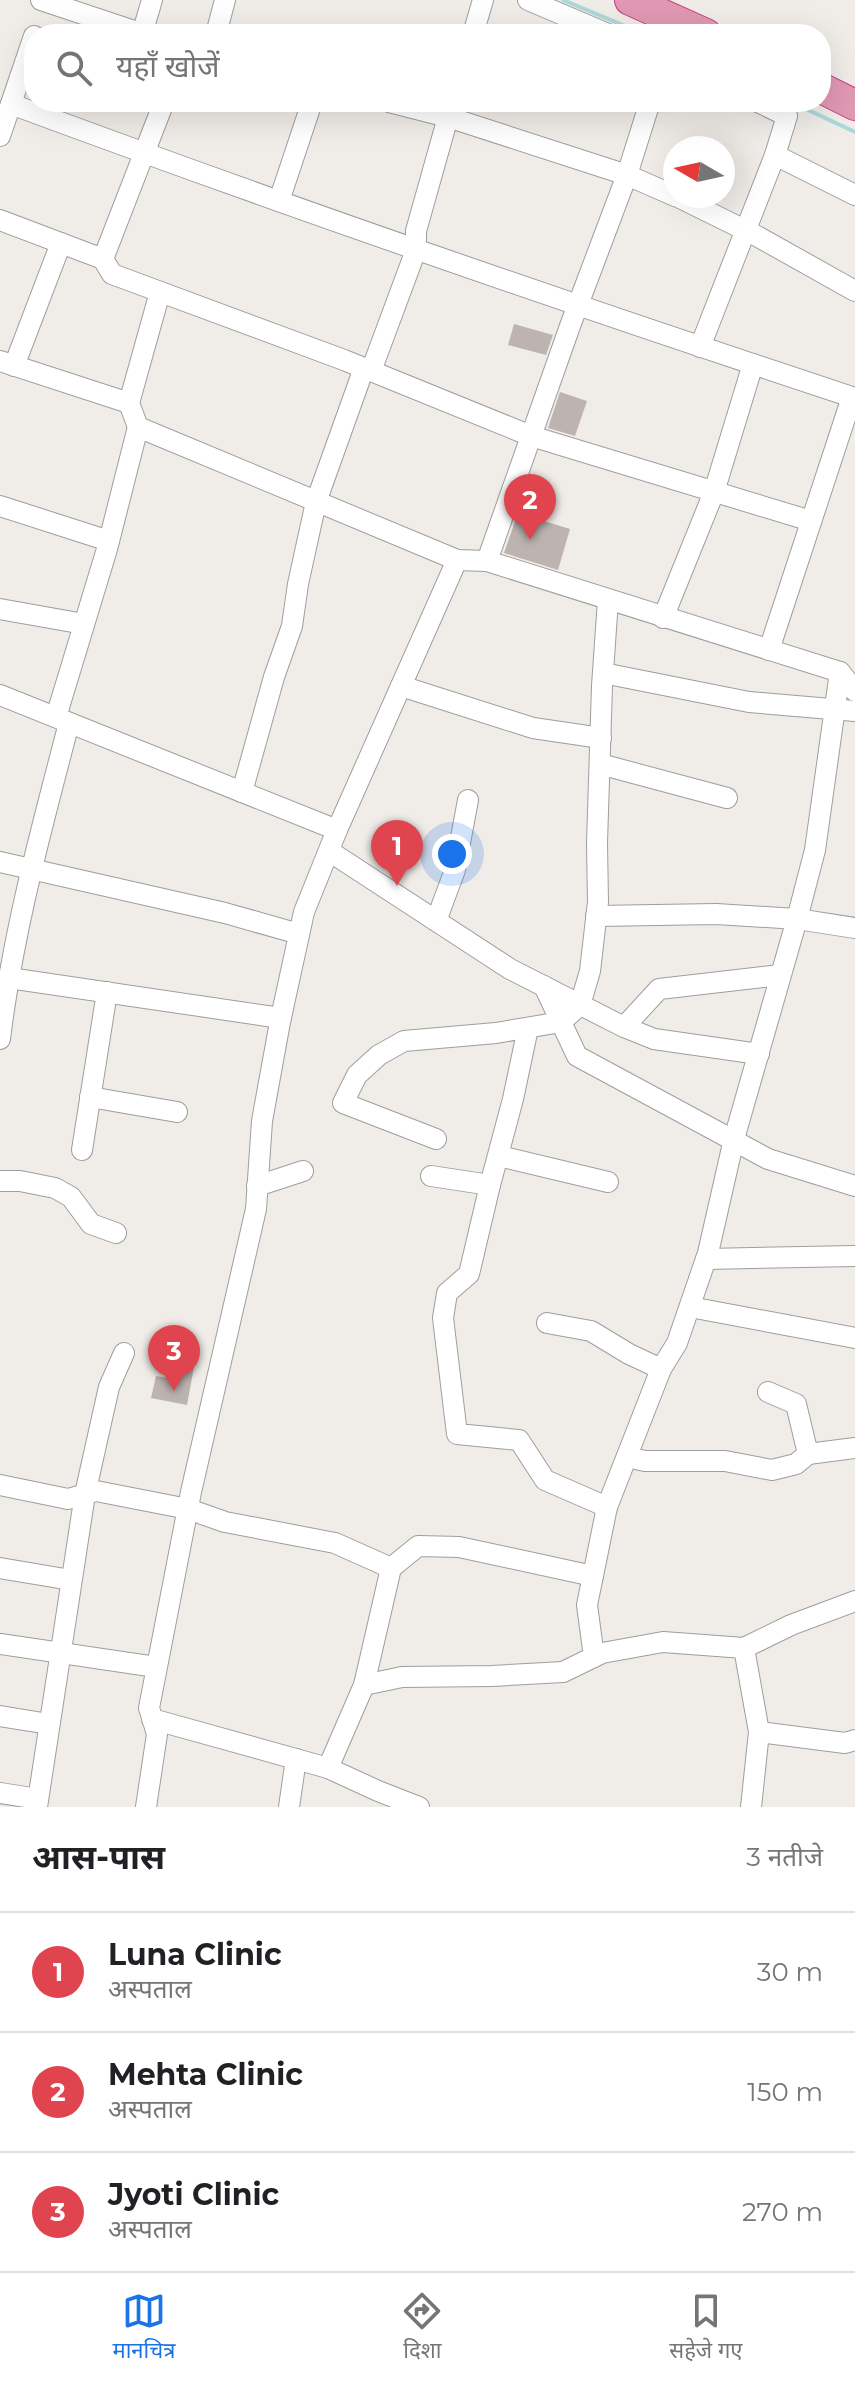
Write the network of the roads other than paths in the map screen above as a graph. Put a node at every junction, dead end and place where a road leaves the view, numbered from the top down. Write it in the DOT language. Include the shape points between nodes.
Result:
graph roads {
  1 [pos="152,0"];
  2 [pos="225,0"];
  3 [pos="483,0"];
  4 [pos="528,0"];
  5 [pos="630,0"];
  6 [pos="44,1"];
  7 [pos="37,24"];
  8 [pos="112,24"];
  9 [pos="145,24"];
  10 [pos="219,24"];
  11 [pos="476,24"];
  12 [pos="584,24"];
  13 [pos="684,24"];
  14 [pos="24,65"];
  15 [pos="831,93"];
  16 [pos="11,104"];
  17 [pos="855,105"];
  18 [pos="24,109"];
  19 [pos="33,112"];
  20 [pos="160,112"];
  21 [pos="309,112"];
  22 [pos="449,112"];
  23 [pos="455,112"];
  24 [pos="647,112"];
  25 [pos="779,112"];
  26 [pos="0,136"];
  27 [pos="144,153"];
  28 [pos="775,155"];
  29 [pos="627,175"];
  30 [pos="663,191"];
  31 [pos="855,195"];
  32 [pos="279,201"];
  33 [pos="699,208"];
  34 [pos="0,220"];
  35 [pos="744,230"];
  36 [pos="61,243"];
  37 [pos="416,250"];
  38 [pos="103,259"];
  39 [pos="855,291"];
  40 [pos="160,292"];
  41 [pos="577,307"];
  42 [pos="700,347"];
  43 [pos="7,363"];
  44 [pos="753,364"];
  45 [pos="367,370"];
  46 [pos="129,403"];
  47 [pos="138,427"];
  48 [pos="531,436"];
  49 [pos="714,492"];
  50 [pos="316,502"];
  51 [pos="0,506"];
  52 [pos="811,521"];
  53 [pos="109,541"];
  54 [pos="457,560"];
  55 [pos="487,561"];
  56 [pos="608,600"];
  57 [pos="0,609"];
  58 [pos="663,618"];
  59 [pos="84,624"];
  60 [pos="769,650"];
  61 [pos="840,672"];
  62 [pos="603,673"];
  63 [pos="401,686"];
  64 [pos="855,691"];
  65 [pos="0,695"];
  66 [pos="845,711"];
  67 [pos="62,720"];
  68 [pos="601,738"];
  69 [pos="600,764"];
  70 [pos="242,792"];
  71 [pos="727,798"];
  72 [pos="468,800"];
  73 [pos="337,830"];
  74 [pos="329,851"];
  75 [pos="0,862"];
  76 [pos="31,869"];
  77 [pos="596,916"];
  78 [pos="797,919"];
  79 [pos="436,921"];
  80 [pos="855,928"];
  81 [pos="299,934"];
  82 [pos="780,975"];
  83 [pos="9,978"];
  84 [pos="544,986"];
  85 [pos="107,992"];
  86 [pos="2,999"];
  87 [pos="580,1005"];
  88 [pos="281,1018"];
  89 [pos="561,1022"];
  90 [pos="624,1027"];
  91 [pos="528,1028"];
  92 [pos="0,1039"];
  93 [pos="759,1054"];
  94 [pos="90,1097"];
  95 [pos="177,1112"];
  96 [pos="436,1139"];
  97 [pos="734,1139"];
  98 [pos="82,1150"];
  99 [pos="499,1156"];
  100 [pos="303,1171"];
  101 [pos="431,1176"];
  102 [pos="0,1181"];
  103 [pos="608,1182"];
  104 [pos="490,1185"];
  105 [pos="257,1186"];
  106 [pos="855,1186"];
  107 [pos="116,1233"];
  108 [pos="855,1256"];
  109 [pos="706,1259"];
  110 [pos="690,1307"];
  111 [pos="547,1323"];
  112 [pos="855,1338"];
  113 [pos="124,1353"];
  114 [pos="661,1369"];
  115 [pos="768,1392"];
  116 [pos="855,1448"];
  117 [pos="808,1454"];
  118 [pos="627,1457"];
  119 [pos="0,1485"];
  120 [pos="85,1494"];
  121 [pos="607,1507"];
  122 [pos="188,1509"];
  123 [pos="0,1568"];
  124 [pos="391,1568"];
  125 [pos="593,1576"];
  126 [pos="71,1580"];
  127 [pos="855,1601"];
  128 [pos="0,1644"];
  129 [pos="744,1648"];
  130 [pos="60,1653"];
  131 [pos="594,1657"];
  132 [pos="156,1667"];
  133 [pos="364,1685"];
  134 [pos="0,1716"];
  135 [pos="152,1719"];
  136 [pos="49,1724"];
  137 [pos="759,1732"];
  138 [pos="854,1744"];
  139 [pos="296,1759"];
  140 [pos="328,1768"];
  141 [pos="0,1793"];
  142 [pos="38,1803"];
  143 [pos="146,1807"];
  144 [pos="289,1807"];
  145 [pos="419,1807"];
  146 [pos="751,1807"];
  1 -- 9 [label="street"];
  2 -- 10 [label="street"];
  3 -- 11 [label="street"];
  4 -- 12 [label="street"];
  5 -- 13 [label="highway"];
  6 -- 7 [label="street"];
  6 -- 8 [label="street"];
  14 -- 16 [label="street"];
  15 -- 17 [label="highway"];
  16 -- 18 [label="street"];
  16 -- 26 [label="street"];
  19 -- 27 [label="street"];
  20 -- 27 [label="street"];
  21 -- 32 [label="street"];
  22 -- 37 [label="street" via="416,231"];
  23 -- 29 [label="street"];
  24 -- 29 [label="street"];
  25 -- 28 [label="street" via="787,116"];
  27 -- 32 [label="street"];
  27 -- 38 [label="street"];
  28 -- 31 [label="street"];
  28 -- 35 [label="street"];
  29 -- 30 [label="street"];
  29 -- 41 [label="street"];
  32 -- 37 [label="street"];
  33 -- 35 [label="street"];
  34 -- 36 [label="street"];
  35 -- 39 [label="street"];
  35 -- 42 [label="street"];
  36 -- 38 [label="street"];
  36 -- 43 [label="street"];
  37 -- 41 [label="street"];
  37 -- 45 [label="street"];
  38 -- 40 [label="street" via="112,274"];
  40 -- 45 [label="street"];
  40 -- 46 [label="street"];
  41 -- 42 [label="street"];
  41 -- 48 [label="street"];
  42 -- 44 [label="street"];
  43 -- 46 [label="street"];
  44 -- 49 [label="street"];
  44 -- 52 [label="street" via="852,397"];
  45 -- 48 [label="street"];
  45 -- 50 [label="street"];
  46 -- 47 [label="street"];
  47 -- 50 [label="street"];
  47 -- 53 [label="street"];
  48 -- 49 [label="street"];
  48 -- 55 [label="street"];
  49 -- 52 [label="street"];
  49 -- 58 [label="street"];
  50 -- 54 [label="street"];
  50 -- 70 [label="street" via="292,626"];
  51 -- 53 [label="street"];
  52 -- 60 [label="street"];
  53 -- 59 [label="street"];
  54 -- 55 [label="street"];
  54 -- 63 [label="street"];
  55 -- 56 [label="street"];
  56 -- 58 [label="street"];
  56 -- 62 [label="street"];
  57 -- 59 [label="street"];
  58 -- 60 [label="street"];
  59 -- 67 [label="street"];
  60 -- 61 [label="street"];
  61 -- 64 [label="street"];
  61 -- 66 [label="street"];
  62 -- 66 [label="street" via="749,702"];
  62 -- 68 [label="street"];
  63 -- 68 [label="street" via="533,728"];
  63 -- 73 [label="street"];
  65 -- 67 [label="street"];
  66 -- 78 [label="street"];
  67 -- 70 [label="street"];
  67 -- 76 [label="street"];
  68 -- 69 [label="street"];
  69 -- 71 [label="street"];
  69 -- 77 [label="street"];
  70 -- 73 [label="street"];
  72 -- 79 [label="street" via="455,870"];
  73 -- 74 [label="street"];
  74 -- 79 [label="street"];
  74 -- 81 [label="street"];
  75 -- 76 [label="street"];
  76 -- 81 [label="street"];
  76 -- 83 [label="street"];
  77 -- 78 [label="street"];
  77 -- 87 [label="street"];
  78 -- 80 [label="street"];
  78 -- 82 [label="street"];
  79 -- 84 [label="street"];
  81 -- 88 [label="street"];
  82 -- 90 [label="street" via="659,989"];
  82 -- 93 [label="street"];
  83 -- 85 [label="street"];
  83 -- 86 [label="street"];
  84 -- 87 [label="street"];
  84 -- 89 [label="street"];
  85 -- 88 [label="street"];
  85 -- 94 [label="street"];
  86 -- 92 [label="street"];
  87 -- 89 [label="street"];
  87 -- 90 [label="street"];
  88 -- 105 [label="street" via="262,1121"];
  89 -- 91 [label="street"];
  89 -- 97 [label="street" via="577,1056"];
  90 -- 93 [label="street" via="654,1039"];
  91 -- 96 [label="street" via="404,1041 357,1075 343,1103"];
  91 -- 99 [label="street"];
  93 -- 97 [label="street"];
  94 -- 95 [label="street"];
  94 -- 98 [label="street"];
  97 -- 106 [label="street" via="768,1159"];
  97 -- 109 [label="street"];
  99 -- 103 [label="street"];
  99 -- 104 [label="street"];
  100 -- 105 [label="street"];
  101 -- 104 [label="street"];
  102 -- 107 [label="street" via="55,1188 71,1197 91,1224"];
  104 -- 121 [label="street" via="469,1274 447,1293 443,1318 457,1434 519,1440 545,1480"];
  105 -- 122 [label="street"];
  108 -- 109 [label="street"];
  109 -- 110 [label="street"];
  110 -- 112 [label="street"];
  110 -- 114 [label="street"];
  111 -- 114 [label="street" via="591,1331"];
  113 -- 120 [label="street" via="109,1387"];
  114 -- 118 [label="street"];
  115 -- 117 [label="street" via="796,1404"];
  116 -- 117 [label="street"];
  117 -- 118 [label="street" via="796,1464 772,1470 725,1461"];
  118 -- 121 [label="street"];
  119 -- 120 [label="street" via="68,1499"];
  120 -- 122 [label="street" via="96,1491"];
  120 -- 126 [label="street"];
  121 -- 125 [label="street"];
  122 -- 124 [label="street" via="225,1522 335,1543"];
  122 -- 132 [label="street"];
  123 -- 126 [label="street"];
  124 -- 125 [label="street" via="418,1546 459,1547"];
  124 -- 133 [label="street"];
  125 -- 131 [label="street" via="587,1605"];
  126 -- 130 [label="street"];
  127 -- 129 [label="street"];
  128 -- 130 [label="street"];
  129 -- 131 [label="street" via="663,1642"];
  129 -- 137 [label="street"];
  130 -- 132 [label="street"];
  130 -- 136 [label="street"];
  131 -- 133 [label="street" via="563,1672 402,1677"];
  132 -- 135 [label="street"];
  133 -- 140 [label="street"];
  134 -- 136 [label="street"];
  135 -- 139 [label="street"];
  135 -- 143 [label="street" via="157,1734"];
  136 -- 142 [label="street"];
  137 -- 138 [label="street"];
  137 -- 146 [label="street"];
  139 -- 140 [label="street"];
  139 -- 144 [label="street"];
  140 -- 145 [label="street"];
  141 -- 142 [label="street"];
}
